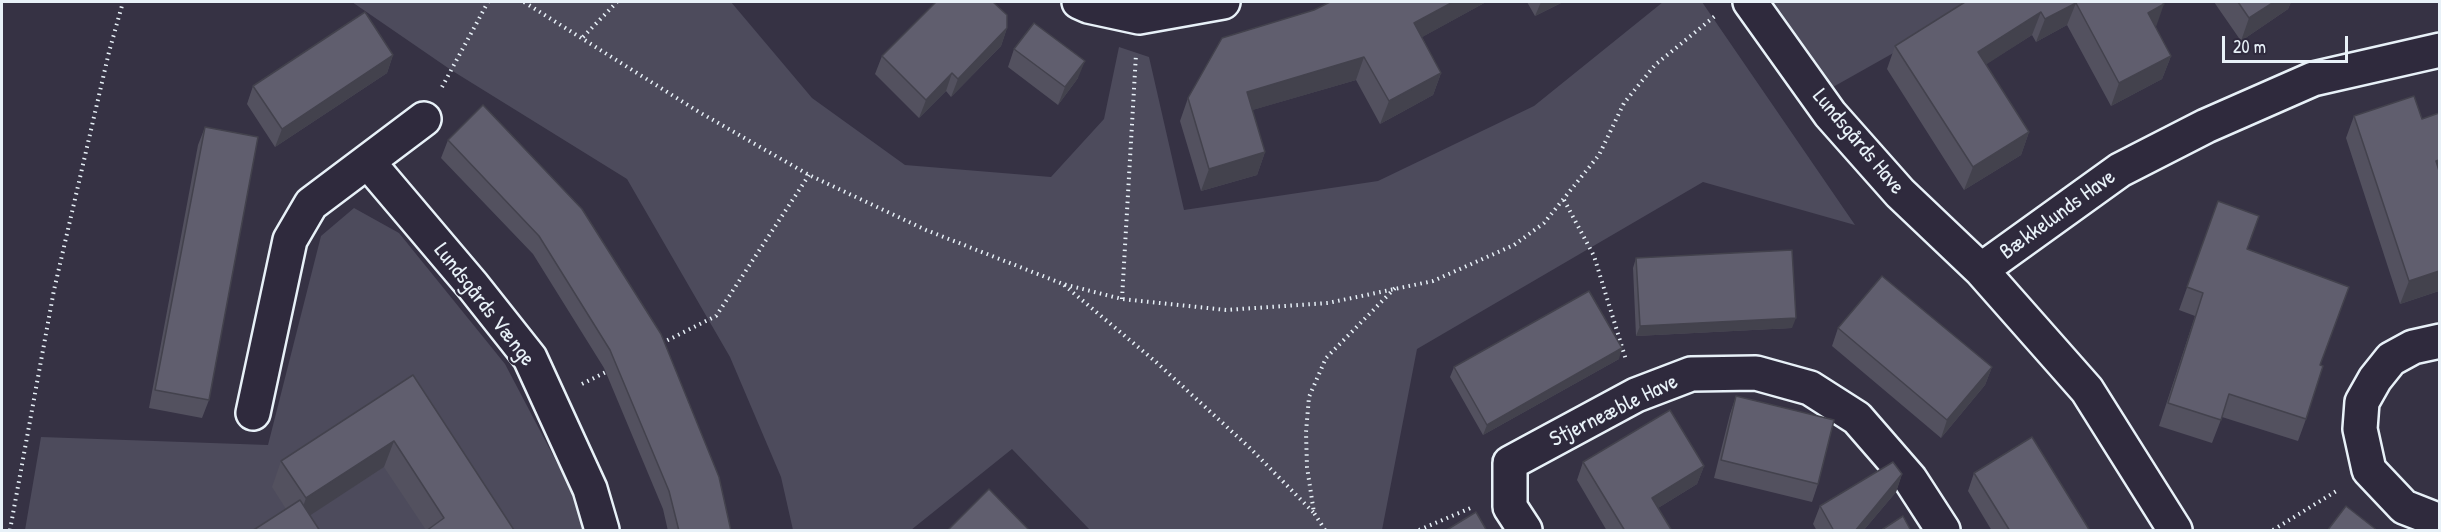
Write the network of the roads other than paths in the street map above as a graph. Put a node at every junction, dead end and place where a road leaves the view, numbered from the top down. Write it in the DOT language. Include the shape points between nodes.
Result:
graph roads {
  1 [pos="1079,2"];
  2 [pos="1223,2"];
  3 [pos="1750,2"];
  4 [pos="2439,50"];
  5 [pos="424,119"];
  6 [pos="368,162"];
  7 [pos="1981,270"];
  8 [pos="2439,341"];
  9 [pos="253,413"];
  10 [pos="2439,521"];
  11 [pos="602,531"];
  12 [pos="1525,531"];
  13 [pos="1943,531"];
  14 [pos="2175,531"];
  1 -- 2 [label="street" via="1139,17"];
  3 -- 7 [label="street, Lundsgårds Have" via="1830,114 1900,193"];
  4 -- 7 [label="street, Bækkelunds Have" via="2313,79 2206,126 2121,170"];
  5 -- 6 [label="street"];
  6 -- 9 [label="street" via="311,204 290,240"];
  6 -- 11 [label="street, Lundsgårds Vænge" via="530,358 590,489"];
  7 -- 14 [label="street, Bækkelunds Have" via="2087,390"];
  8 -- 10 [label="street" via="2413,347 2391,359 2362,402 2360,429 2369,470 2404,507"];
  12 -- 13 [label="street, Stjerneæble Have" via="1510,507 1510,463 1636,395 1690,374 1756,373 1810,388 1857,418 1910,479"];
}
